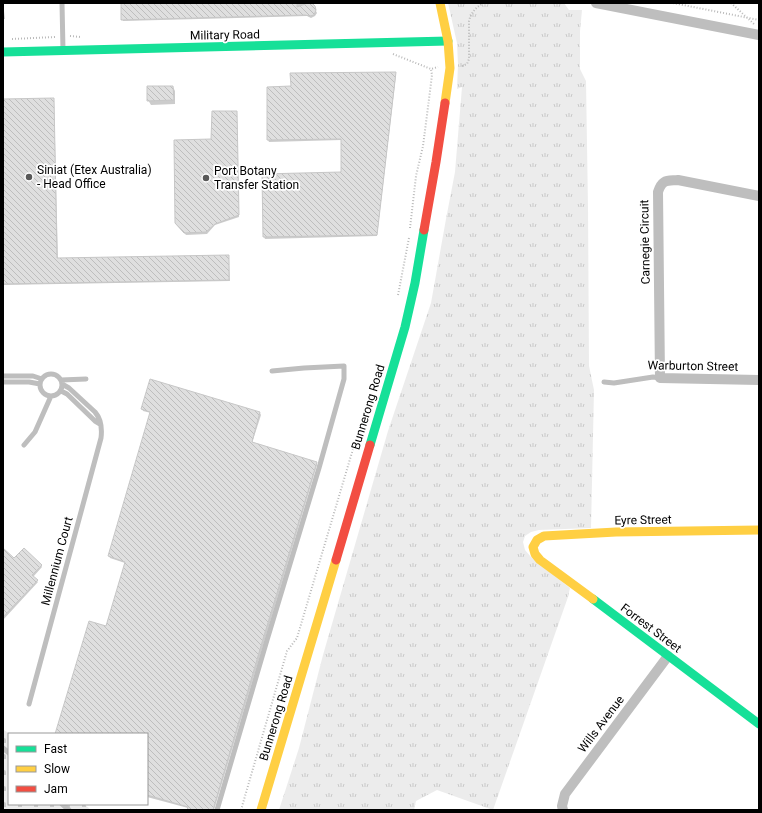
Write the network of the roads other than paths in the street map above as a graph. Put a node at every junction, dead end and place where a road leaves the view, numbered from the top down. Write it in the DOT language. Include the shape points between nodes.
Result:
graph roads {
  1 [pos="62,3"];
  2 [pos="440,3"];
  3 [pos="596,3"];
  4 [pos="759,35"];
  5 [pos="448,41"];
  6 [pos="63,50"];
  7 [pos="3,52"];
  8 [pos="759,196"];
  9 [pos="272,371"];
  10 [pos="3,376"];
  11 [pos="660,378"];
  12 [pos="86,379"];
  13 [pos="759,380"];
  14 [pos="3,382"];
  15 [pos="41,382"];
  16 [pos="62,382"];
  17 [pos="604,382"];
  18 [pos="61,391"];
  19 [pos="51,396"];
  20 [pos="100,424"];
  21 [pos="24,445"];
  22 [pos="759,530"];
  23 [pos="533,547"];
  24 [pos="668,656"];
  25 [pos="29,704"];
  26 [pos="759,724"];
  27 [pos="217,810"];
  28 [pos="261,810"];
  29 [pos="562,810"];
  1 -- 6 [label="lane"];
  2 -- 5 [label="street, Bunnerong Road"];
  3 -- 4 [label="street"];
  5 -- 6 [label="street, Military Road"];
  5 -- 28 [label="street, Bunnerong Road" via="450,68 436,162 405,327"];
  6 -- 7 [label="street, Military Road"];
  8 -- 11 [label="street, Carnegie Circuit" via="678,180 666,181 660,185"];
  9 -- 27 [label="lane" via="344,366 344,379"];
  10 -- 15 [label="lane" via="33,376"];
  11 -- 13 [label="street, Warburton Street"];
  11 -- 17 [label="lane, Warburton Street"];
  12 -- 16 [label="lane"];
  14 -- 15 [label="lane"];
  15 -- 16 [label="lane" via="44,376 52,374"];
  15 -- 19 [label="lane" via="43,392"];
  16 -- 18 [label="lane"];
  16 -- 20 [label="lane" via="95,412"];
  18 -- 19 [label="lane"];
  18 -- 20 [label="lane" via="68,394"];
  19 -- 21 [label="lane" via="35,432"];
  20 -- 25 [label="lane, Millennium Court" via="101,438"];
  22 -- 23 [label="street, Eyre Street" via="544,536 537,540"];
  23 -- 24 [label="street, Forrest Street" via="540,560"];
  24 -- 26 [label="street, Forrest Street"];
  24 -- 29 [label="street, Wills Avenue" via="565,794"];
}
